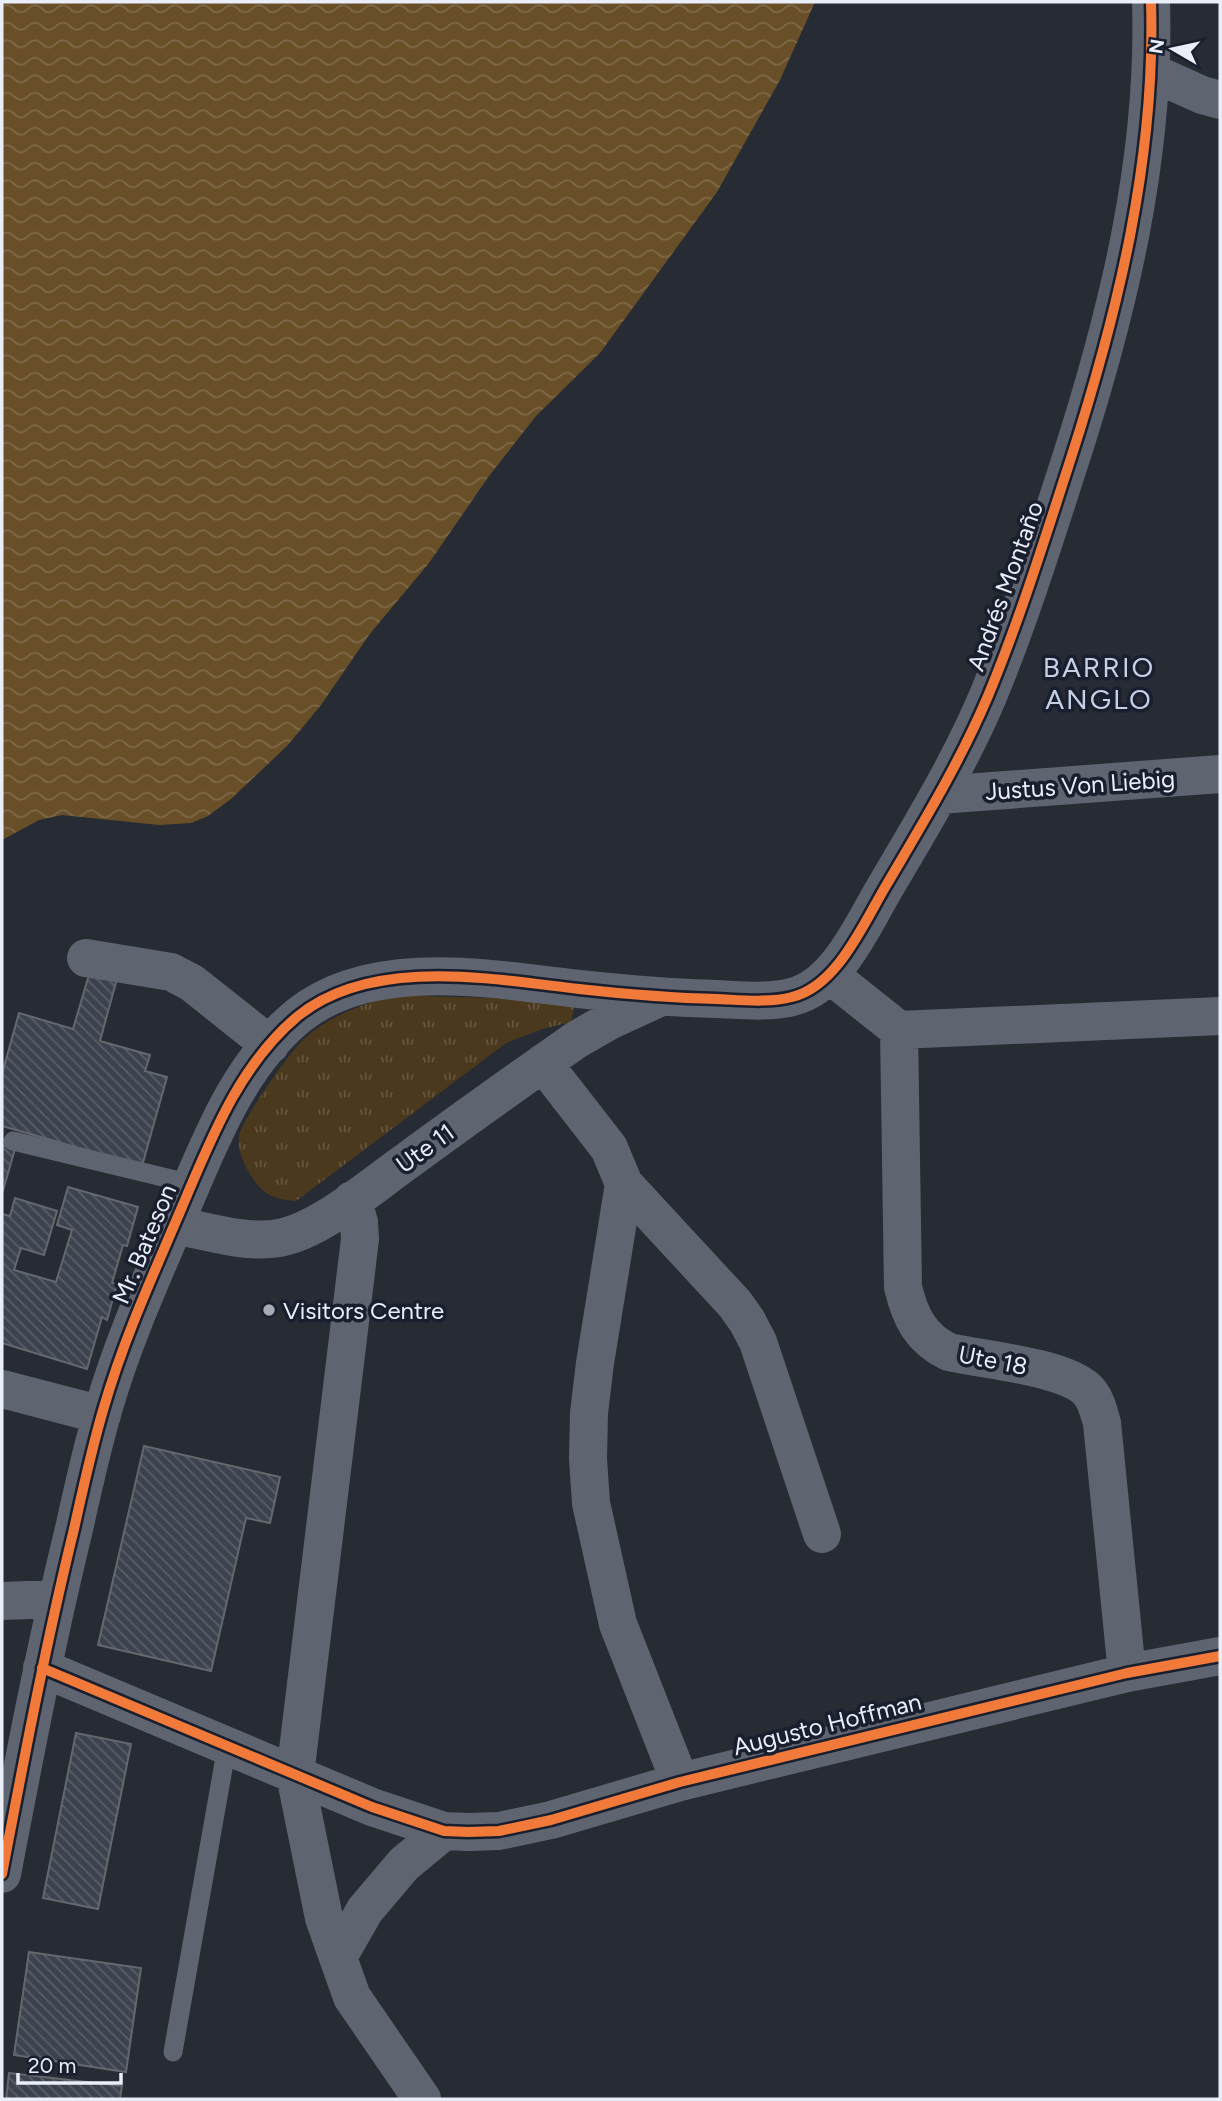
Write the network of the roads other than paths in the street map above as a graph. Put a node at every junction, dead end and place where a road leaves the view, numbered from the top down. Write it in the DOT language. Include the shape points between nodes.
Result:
graph roads {
  1 [pos="1151,2"];
  2 [pos="1151,72"];
  3 [pos="1220,100"];
  4 [pos="1220,775"];
  5 [pos="939,795"];
  6 [pos="86,958"];
  7 [pos="830,975"];
  8 [pos="659,998"];
  9 [pos="1220,1016"];
  10 [pos="899,1030"];
  11 [pos="270,1045"];
  12 [pos="543,1063"];
  13 [pos="13,1141"];
  14 [pos="191,1184"];
  15 [pos="624,1184"];
  16 [pos="352,1200"];
  17 [pos="174,1225"];
  18 [pos="2,1390"];
  19 [pos="102,1415"];
  20 [pos="822,1534"];
  21 [pos="57,1599"];
  22 [pos="2,1601"];
  23 [pos="1220,1656"];
  24 [pos="42,1668"];
  25 [pos="1127,1673"];
  26 [pos="227,1746"];
  27 [pos="295,1775"];
  28 [pos="680,1782"];
  29 [pos="444,1831"];
  30 [pos="2,1874"];
  31 [pos="338,1957"];
  32 [pos="173,2052"];
  33 [pos="422,2099"];
  1 -- 2 [label="street, Andrés Montaño"];
  2 -- 3 [label="street"];
  2 -- 5 [label="street, Andrés Montaño" via="1137,199 1094,386 1016,625"];
  4 -- 5 [label="street, Justus Von Liebig"];
  5 -- 7 [label="street, Andrés Montaño"];
  6 -- 11 [label="street" via="171,972 192,983"];
  7 -- 8 [label="street, Andrés Montaño" via="795,997"];
  7 -- 10 [label="street"];
  8 -- 11 [label="street, Mr. Bateson" via="464,978 389,980 324,999 299,1015"];
  8 -- 12 [label="street, Ute 11" via="609,1021"];
  9 -- 10 [label="street"];
  10 -- 25 [label="street, Ute 18" via="903,1287 912,1320 935,1345 950,1352 1053,1371 1075,1379 1089,1391 1102,1423"];
  11 -- 14 [label="street, Mr. Bateson" via="224,1111"];
  12 -- 15 [label="street" via="609,1148"];
  12 -- 16 [label="street, Ute 11"];
  13 -- 14 [label="lane"];
  14 -- 17 [label="street, Mr. Bateson"];
  15 -- 20 [label="street" via="747,1321"];
  15 -- 28 [label="street" via="589,1413 591,1503 618,1624"];
  16 -- 17 [label="street, Ute 11" via="319,1222 279,1238 252,1239"];
  16 -- 27 [label="street" via="360,1239"];
  17 -- 19 [label="street, Mr. Bateson" via="130,1331"];
  18 -- 19 [label="street"];
  19 -- 21 [label="street, Mr. Bateson"];
  21 -- 22 [label="street"];
  21 -- 24 [label="street, Mr. Bateson"];
  23 -- 25 [label="street, Augusto Hoffman"];
  24 -- 26 [label="street, Augusto Hoffman"];
  24 -- 30 [label="street, Mr. Bateson"];
  25 -- 28 [label="street, Augusto Hoffman"];
  26 -- 27 [label="street, Augusto Hoffman"];
  26 -- 32 [label="lane"];
  27 -- 29 [label="street, Augusto Hoffman"];
  27 -- 31 [label="street" via="324,1918"];
  28 -- 29 [label="street, Augusto Hoffman" via="499,1831"];
  29 -- 31 [label="street" via="404,1864 365,1910"];
  31 -- 33 [label="street" via="352,1997"];
}
